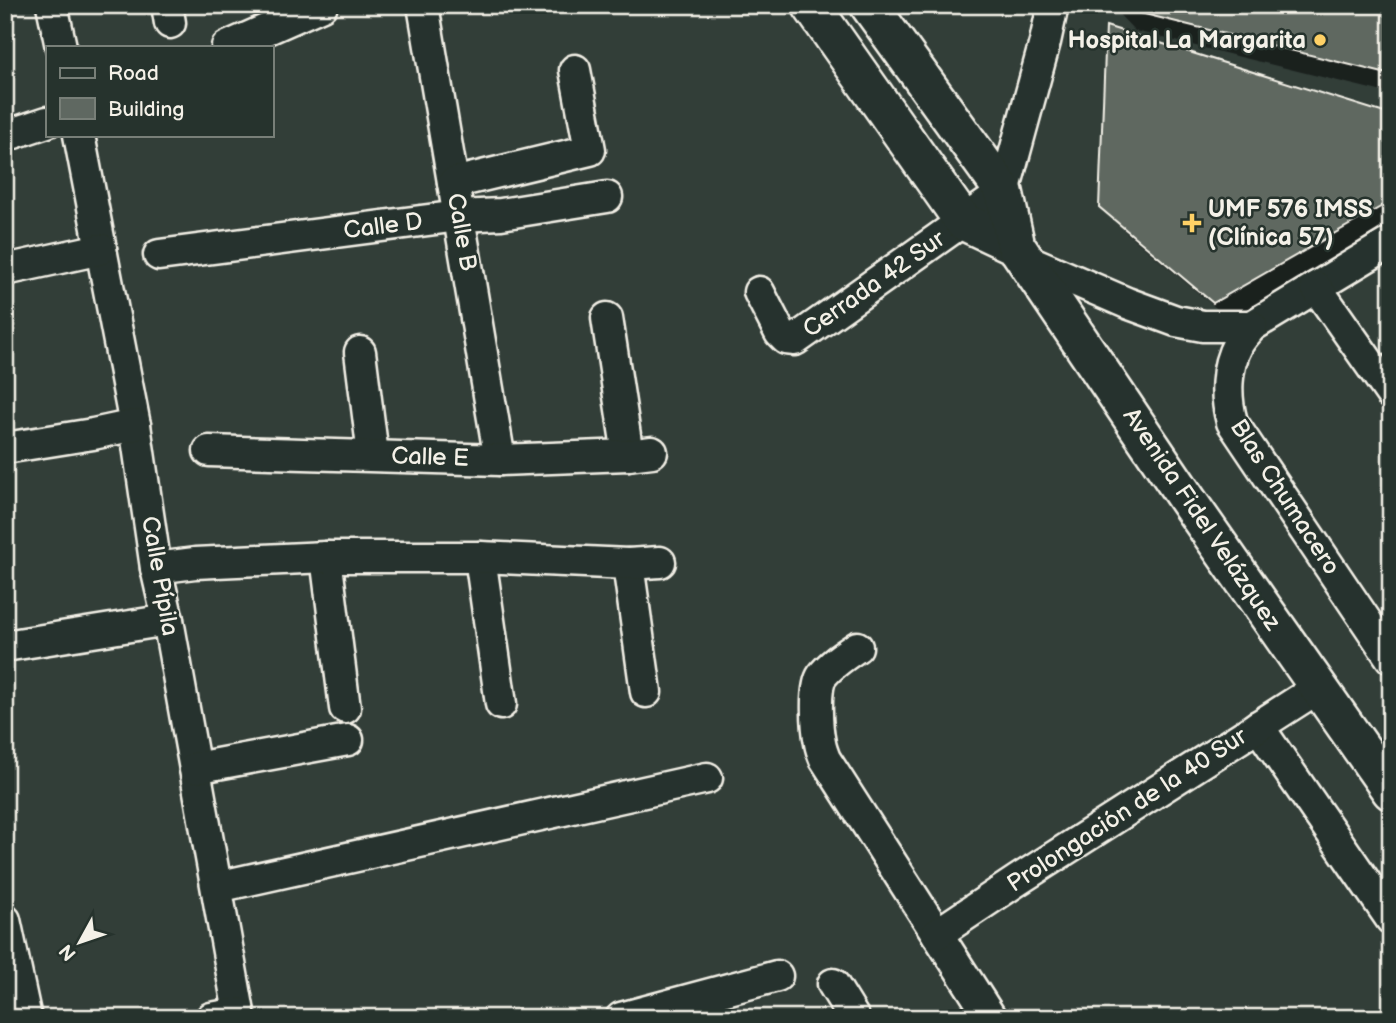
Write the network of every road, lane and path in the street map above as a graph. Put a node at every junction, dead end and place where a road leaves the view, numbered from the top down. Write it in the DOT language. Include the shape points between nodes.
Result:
graph roads {
  1 [pos="52,5"];
  2 [pos="322,5"];
  3 [pos="423,5"];
  4 [pos="810,5"];
  5 [pos="869,5"];
  6 [pos="1053,5"];
  7 [pos="61,46"];
  8 [pos="229,46"];
  9 [pos="575,70"];
  10 [pos="46,122"];
  11 [pos="5,136"];
  12 [pos="79,136"];
  13 [pos="453,183"];
  14 [pos="1004,192"];
  15 [pos="607,197"];
  16 [pos="459,216"];
  17 [pos="963,221"];
  18 [pos="1391,242"];
  19 [pos="102,249"];
  20 [pos="1021,252"];
  21 [pos="159,255"];
  22 [pos="5,270"];
  23 [pos="1316,287"];
  24 [pos="759,292"];
  25 [pos="607,318"];
  26 [pos="1251,326"];
  27 [pos="360,352"];
  28 [pos="1391,394"];
  29 [pos="135,425"];
  30 [pos="5,449"];
  31 [pos="209,451"];
  32 [pos="373,455"];
  33 [pos="500,460"];
  34 [pos="326,557"];
  35 [pos="480,557"];
  36 [pos="660,562"];
  37 [pos="628,564"];
  38 [pos="156,568"];
  39 [pos="168,620"];
  40 [pos="5,646"];
  41 [pos="857,647"];
  42 [pos="1391,658"];
  43 [pos="1318,688"];
  44 [pos="646,692"];
  45 [pos="501,705"];
  46 [pos="345,708"];
  47 [pos="1258,726"];
  48 [pos="348,740"];
  49 [pos="195,768"];
  50 [pos="707,778"];
  51 [pos="1391,791"];
  52 [pos="217,887"];
  53 [pos="1391,919"];
  54 [pos="5,920"];
  55 [pos="937,934"];
  56 [pos="777,976"];
  57 [pos="833,984"];
  58 [pos="230,1016"];
  59 [pos="26,1018"];
  60 [pos="621,1018"];
  61 [pos="854,1018"];
  62 [pos="991,1018"];
  1 -- 7 [label="street"];
  2 -- 8 [label="street"];
  3 -- 13 [label="street, Calle B"];
  4 -- 17 [label="main road"];
  5 -- 14 [label="main road, Avenida Fidel Velázquez"];
  6 -- 14 [label="street"];
  9 -- 13 [label="street" via="590,150"];
  10 -- 11 [label="street"];
  12 -- 19 [label="street, Calle Pípila"];
  13 -- 16 [label="street, Calle B"];
  14 -- 17 [label="street, Cerrada 42 Sur"];
  14 -- 20 [label="main road, Avenida Fidel Velázquez"];
  15 -- 16 [label="street, Calle D"];
  16 -- 21 [label="street, Calle D"];
  16 -- 33 [label="street, Calle B"];
  17 -- 20 [label="main road"];
  17 -- 24 [label="street, Cerrada 42 Sur" via="795,340 780,333"];
  18 -- 23 [label="street"];
  19 -- 22 [label="street"];
  19 -- 29 [label="street, Calle Pípila"];
  20 -- 26 [label="street" via="1176,321 1203,327"];
  20 -- 43 [label="main road, Avenida Fidel Velázquez"];
  23 -- 26 [label="street"];
  23 -- 28 [label="street"];
  25 -- 33 [label="street, Calle E" via="640,453"];
  26 -- 42 [label="street, Blas Chumacero" via="1238,344 1227,385 1233,422"];
  27 -- 32 [label="street"];
  29 -- 30 [label="street"];
  29 -- 38 [label="street, Calle Pípila"];
  31 -- 32 [label="street, Calle E"];
  32 -- 33 [label="street, Calle E"];
  34 -- 35 [label="street"];
  34 -- 38 [label="street"];
  34 -- 46 [label="street"];
  35 -- 37 [label="street"];
  35 -- 45 [label="street"];
  36 -- 37 [label="street"];
  37 -- 44 [label="street"];
  38 -- 39 [label="street, Calle Pípila"];
  39 -- 40 [label="street"];
  39 -- 49 [label="street, Calle Pípila"];
  41 -- 55 [label="street" via="821,677 817,689 821,749"];
  43 -- 47 [label="street, Prolongación de la 40 Sur"];
  43 -- 51 [label="main road, Avenida Fidel Velázquez"];
  47 -- 53 [label="street"];
  47 -- 55 [label="street, Prolongación de la 40 Sur"];
  48 -- 49 [label="street"];
  49 -- 52 [label="street, Calle Pípila"];
  50 -- 52 [label="street"];
  52 -- 58 [label="street, Calle Pípila"];
  54 -- 59 [label="street"];
  55 -- 62 [label="street"];
  56 -- 60 [label="street"];
  57 -- 61 [label="street"];
}
